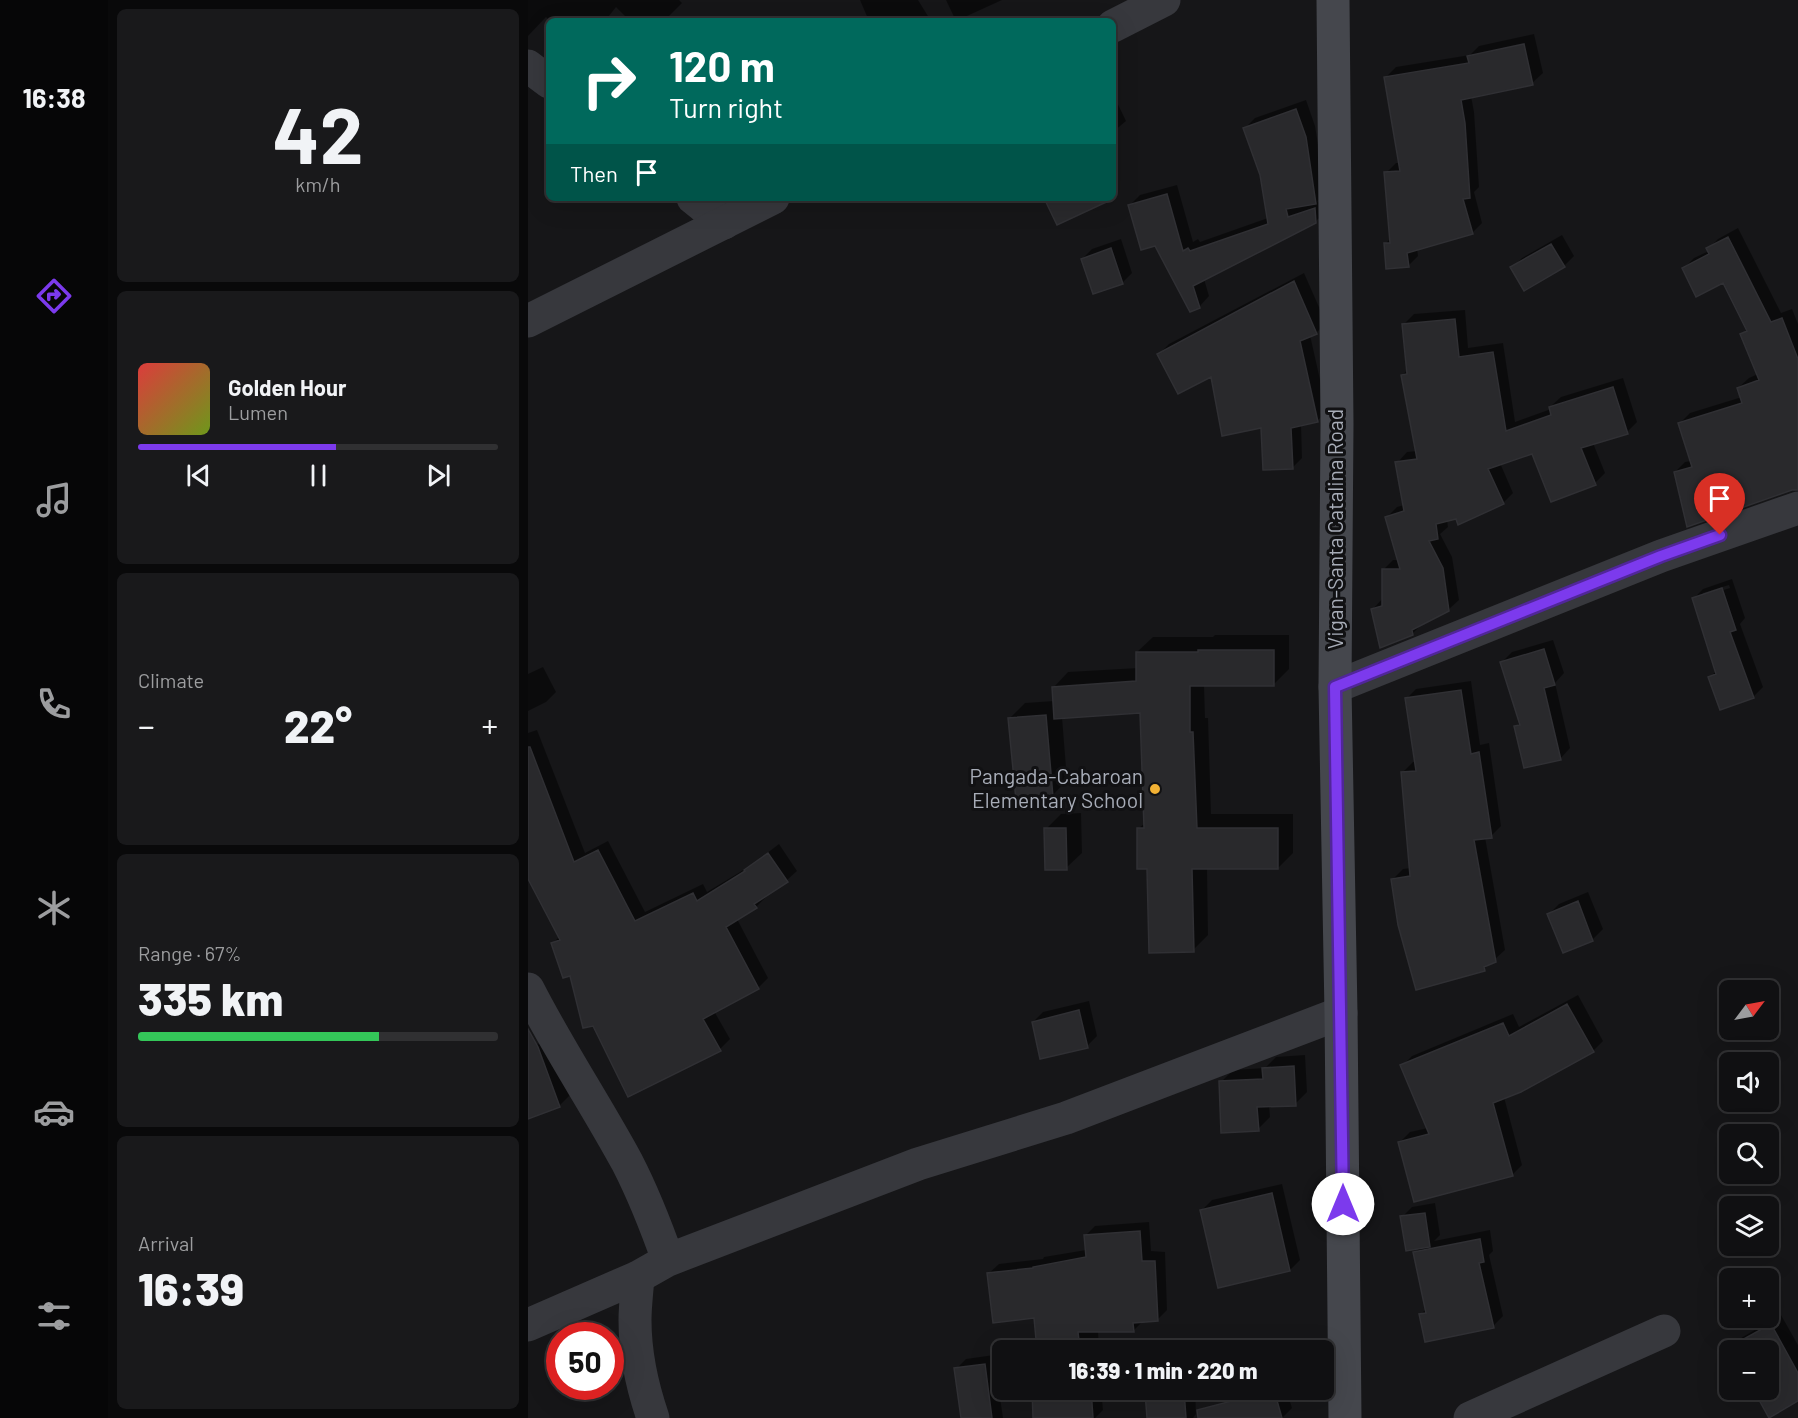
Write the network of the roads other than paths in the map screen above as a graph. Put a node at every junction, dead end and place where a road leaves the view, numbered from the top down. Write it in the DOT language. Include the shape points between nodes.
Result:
graph roads {
  1 [pos="1164,0"];
  2 [pos="1333,0"];
  3 [pos="1116,24"];
  4 [pos="528,66"];
  5 [pos="546,80"];
  6 [pos="697,201"];
  7 [pos="766,201"];
  8 [pos="724,223"];
  9 [pos="528,321"];
  10 [pos="1798,508"];
  11 [pos="1335,687"];
  12 [pos="528,989"];
  13 [pos="1341,1013"];
  14 [pos="668,1260"];
  15 [pos="638,1277"];
  16 [pos="528,1325"];
  17 [pos="1664,1331"];
  18 [pos="653,1418"];
  19 [pos="1345,1418"];
  20 [pos="1470,1418"];
  1 -- 3 [label="street"];
  2 -- 11 [label="main road, Vigan-Santa Catalina Road"];
  4 -- 5 [label="street"];
  6 -- 8 [label="street"];
  7 -- 8 [label="street"];
  8 -- 9 [label="street"];
  10 -- 11 [label="street" via="1661,556"];
  11 -- 13 [label="main road, Vigan-Santa Catalina Road"];
  12 -- 14 [label="street" via="627,1162"];
  13 -- 14 [label="street" via="1066,1118 918,1164"];
  13 -- 19 [label="main road, Vigan-Santa Catalina Road"];
  14 -- 15 [label="street"];
  15 -- 16 [label="street"];
  15 -- 18 [label="street" via="637,1351"];
  17 -- 20 [label="street"];
}
